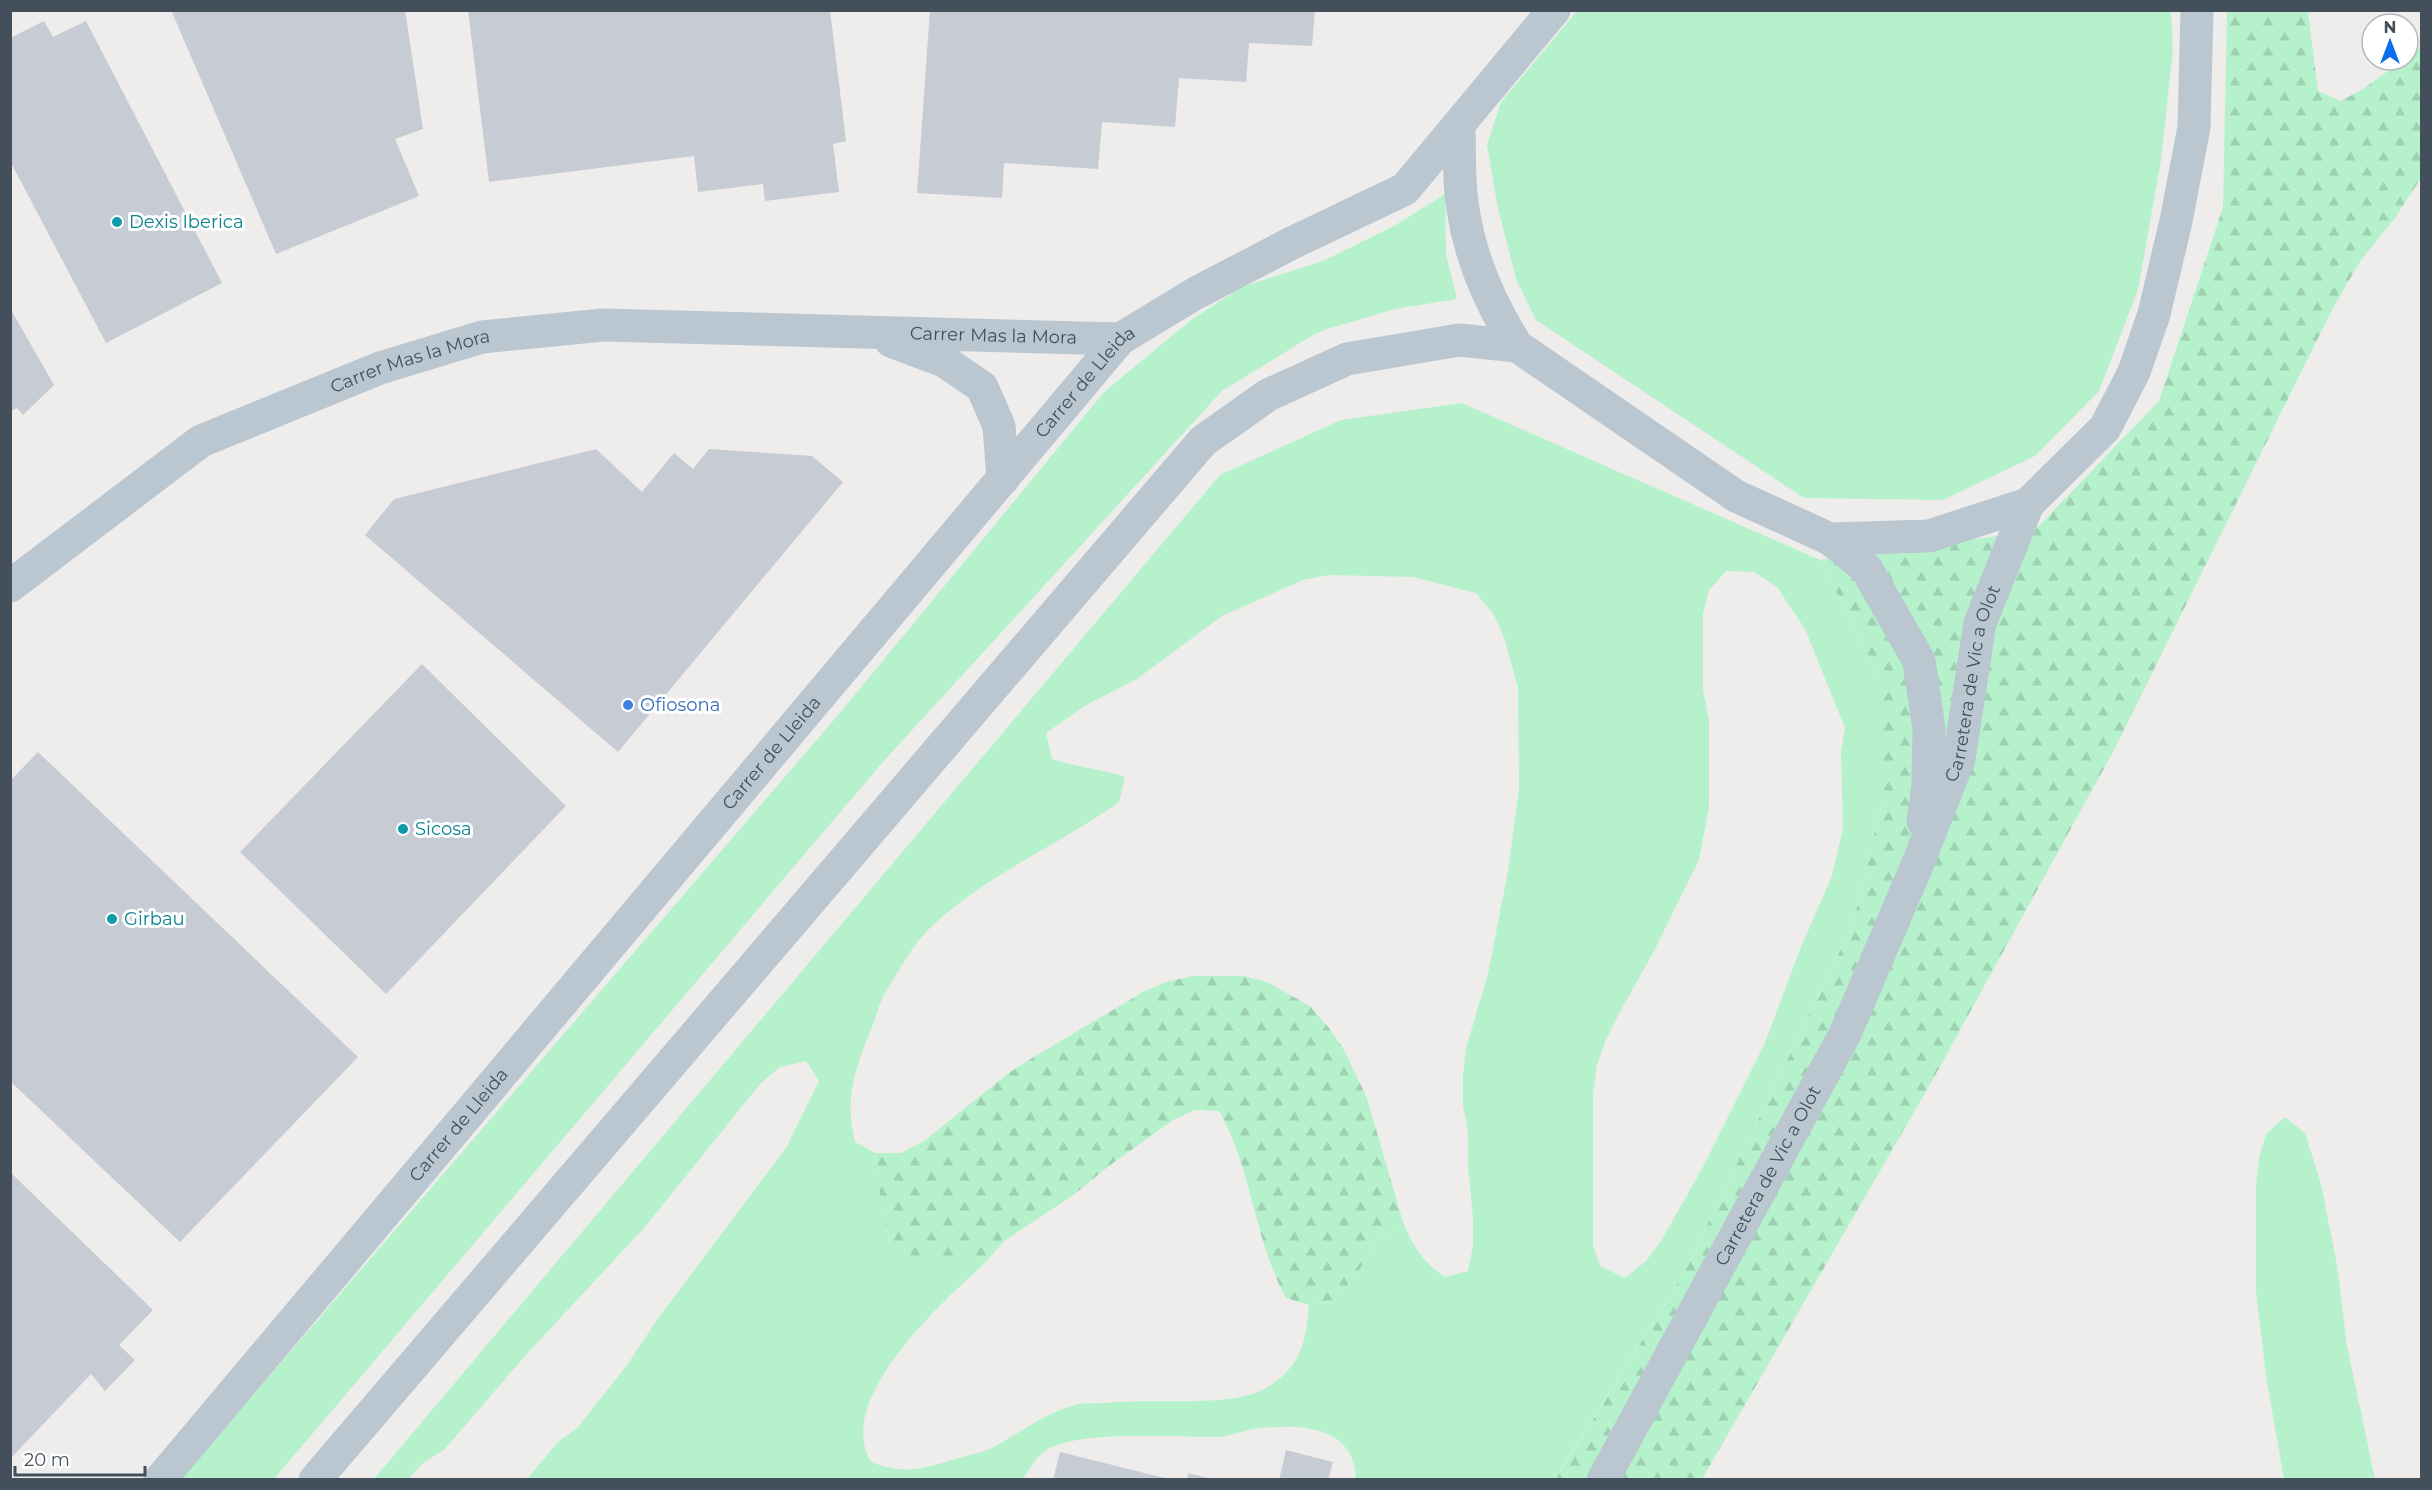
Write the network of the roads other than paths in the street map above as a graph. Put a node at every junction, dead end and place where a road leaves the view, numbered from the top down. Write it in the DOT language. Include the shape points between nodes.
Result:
graph roads {
  1 [pos="1554,10"];
  2 [pos="2197,10"];
  3 [pos="1459,126"];
  4 [pos="867,332"];
  5 [pos="1120,339"];
  6 [pos="1517,346"];
  7 [pos="1003,479"];
  8 [pos="2028,504"];
  9 [pos="1830,540"];
  10 [pos="10,586"];
  11 [pos="1918,863"];
  12 [pos="160,1479"];
  13 [pos="315,1479"];
  14 [pos="1603,1479"];
  1 -- 3 [label="street, Carrer de Lleida"];
  2 -- 8 [label="street" via="2194,127 2154,314 2134,372 2105,428"];
  3 -- 5 [label="street, Carrer de Lleida" via="1405,189 1196,293"];
  3 -- 6 [label="street" via="1462,208 1472,252"];
  4 -- 5 [label="street, Carrer Mas la Mora"];
  4 -- 7 [label="street, Carrer Mas la Mora" via="944,361 982,387 999,426"];
  4 -- 10 [label="street, Carrer Mas la Mora" via="603,325 482,337 380,368 201,441"];
  5 -- 7 [label="street, Carrer de Lleida"];
  6 -- 9 [label="street" via="1736,496"];
  6 -- 13 [label="street" via="1459,340 1347,359 1268,394 1203,441"];
  7 -- 12 [label="street, Carrer de Lleida"];
  8 -- 9 [label="street" via="1929,536"];
  8 -- 11 [label="street, Carretera de Vic a Olot" via="1980,623 1959,759"];
  9 -- 11 [label="street, Carretera de Vic a Olot" via="1866,568 1919,661 1929,729 1928,785"];
  11 -- 14 [label="street, Carretera de Vic a Olot" via="1845,1034"];
}
